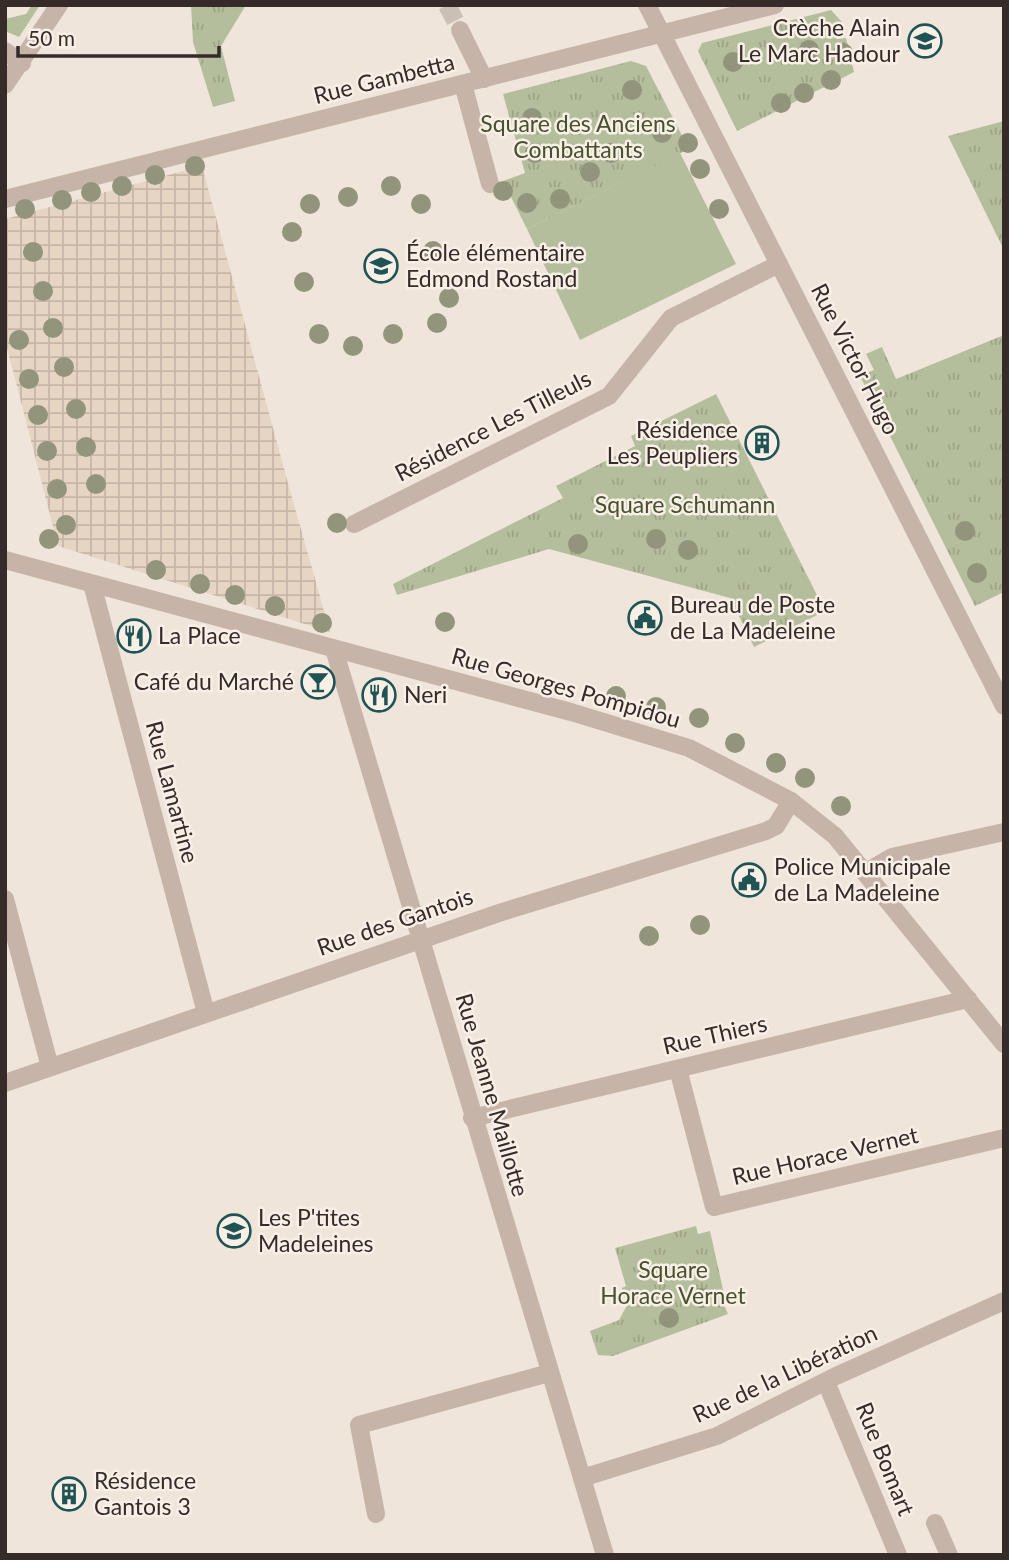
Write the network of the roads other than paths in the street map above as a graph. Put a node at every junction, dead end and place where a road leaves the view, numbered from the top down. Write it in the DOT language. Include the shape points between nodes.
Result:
graph roads {
  1 [pos="59,5"];
  2 [pos="647,5"];
  3 [pos="775,5"];
  4 [pos="460,30"];
  5 [pos="662,34"];
  6 [pos="5,51"];
  7 [pos="22,63"];
  8 [pos="484,79"];
  9 [pos="463,84"];
  10 [pos="5,85"];
  11 [pos="490,184"];
  12 [pos="5,200"];
  13 [pos="779,264"];
  14 [pos="354,524"];
  15 [pos="5,560"];
  16 [pos="92,584"];
  17 [pos="334,649"];
  18 [pos="1004,706"];
  19 [pos="790,801"];
  20 [pos="1004,832"];
  21 [pos="866,872"];
  22 [pos="5,899"];
  23 [pos="421,939"];
  24 [pos="968,999"];
  25 [pos="206,1013"];
  26 [pos="1004,1044"];
  27 [pos="50,1066"];
  28 [pos="678,1069"];
  29 [pos="5,1083"];
  30 [pos="472,1118"];
  31 [pos="1004,1138"];
  32 [pos="1004,1301"];
  33 [pos="550,1374"];
  34 [pos="827,1382"];
  35 [pos="582,1478"];
  36 [pos="376,1514"];
  37 [pos="936,1523"];
  38 [pos="604,1555"];
  39 [pos="898,1555"];
  40 [pos="949,1555"];
  1 -- 7 [label="street"];
  2 -- 5 [label="street, Rue Victor Hugo"];
  3 -- 5 [label="street, Rue Gambetta"];
  4 -- 8 [label="street"];
  5 -- 8 [label="street, Rue Gambetta"];
  5 -- 13 [label="street, Rue Victor Hugo"];
  6 -- 7 [label="street"];
  7 -- 10 [label="street"];
  8 -- 9 [label="street, Rue Gambetta"];
  9 -- 11 [label="street"];
  9 -- 12 [label="street, Rue Gambetta"];
  13 -- 14 [label="street, Résidence Les Tilleuls" via="671,318 609,396"];
  13 -- 18 [label="street, Rue Victor Hugo"];
  15 -- 16 [label="street, Rue Georges Pompidou"];
  16 -- 17 [label="street, Rue Georges Pompidou"];
  16 -- 25 [label="street, Rue Lamartine"];
  17 -- 19 [label="street, Rue Georges Pompidou" via="654,736 689,748"];
  17 -- 23 [label="street, Rue Jeanne Maillotte"];
  19 -- 21 [label="street, Rue Georges Pompidou" via="835,836"];
  19 -- 23 [label="street, Rue des Gantois" via="776,826 766,831"];
  20 -- 21 [label="street" via="892,857"];
  21 -- 24 [label="street, Rue Georges Pompidou"];
  22 -- 27 [label="street"];
  23 -- 25 [label="street, Rue des Gantois"];
  23 -- 30 [label="street, Rue Jeanne Maillotte"];
  24 -- 26 [label="street, Rue Georges Pompidou"];
  24 -- 28 [label="street, Rue Thiers"];
  25 -- 27 [label="street, Rue des Gantois"];
  27 -- 29 [label="street, Rue des Gantois"];
  28 -- 30 [label="street, Rue Thiers"];
  28 -- 31 [label="street, Rue Horace Vernet" via="714,1207"];
  30 -- 33 [label="street, Rue Jeanne Maillotte"];
  32 -- 34 [label="street, Rue de la Libération"];
  33 -- 35 [label="street, Rue Jeanne Maillotte"];
  33 -- 36 [label="street" via="359,1425"];
  34 -- 35 [label="street, Rue de la Libération" via="717,1436"];
  34 -- 39 [label="street, Rue Bomart"];
  35 -- 38 [label="street, Rue Jeanne Maillotte"];
  37 -- 40 [label="street"];
}
